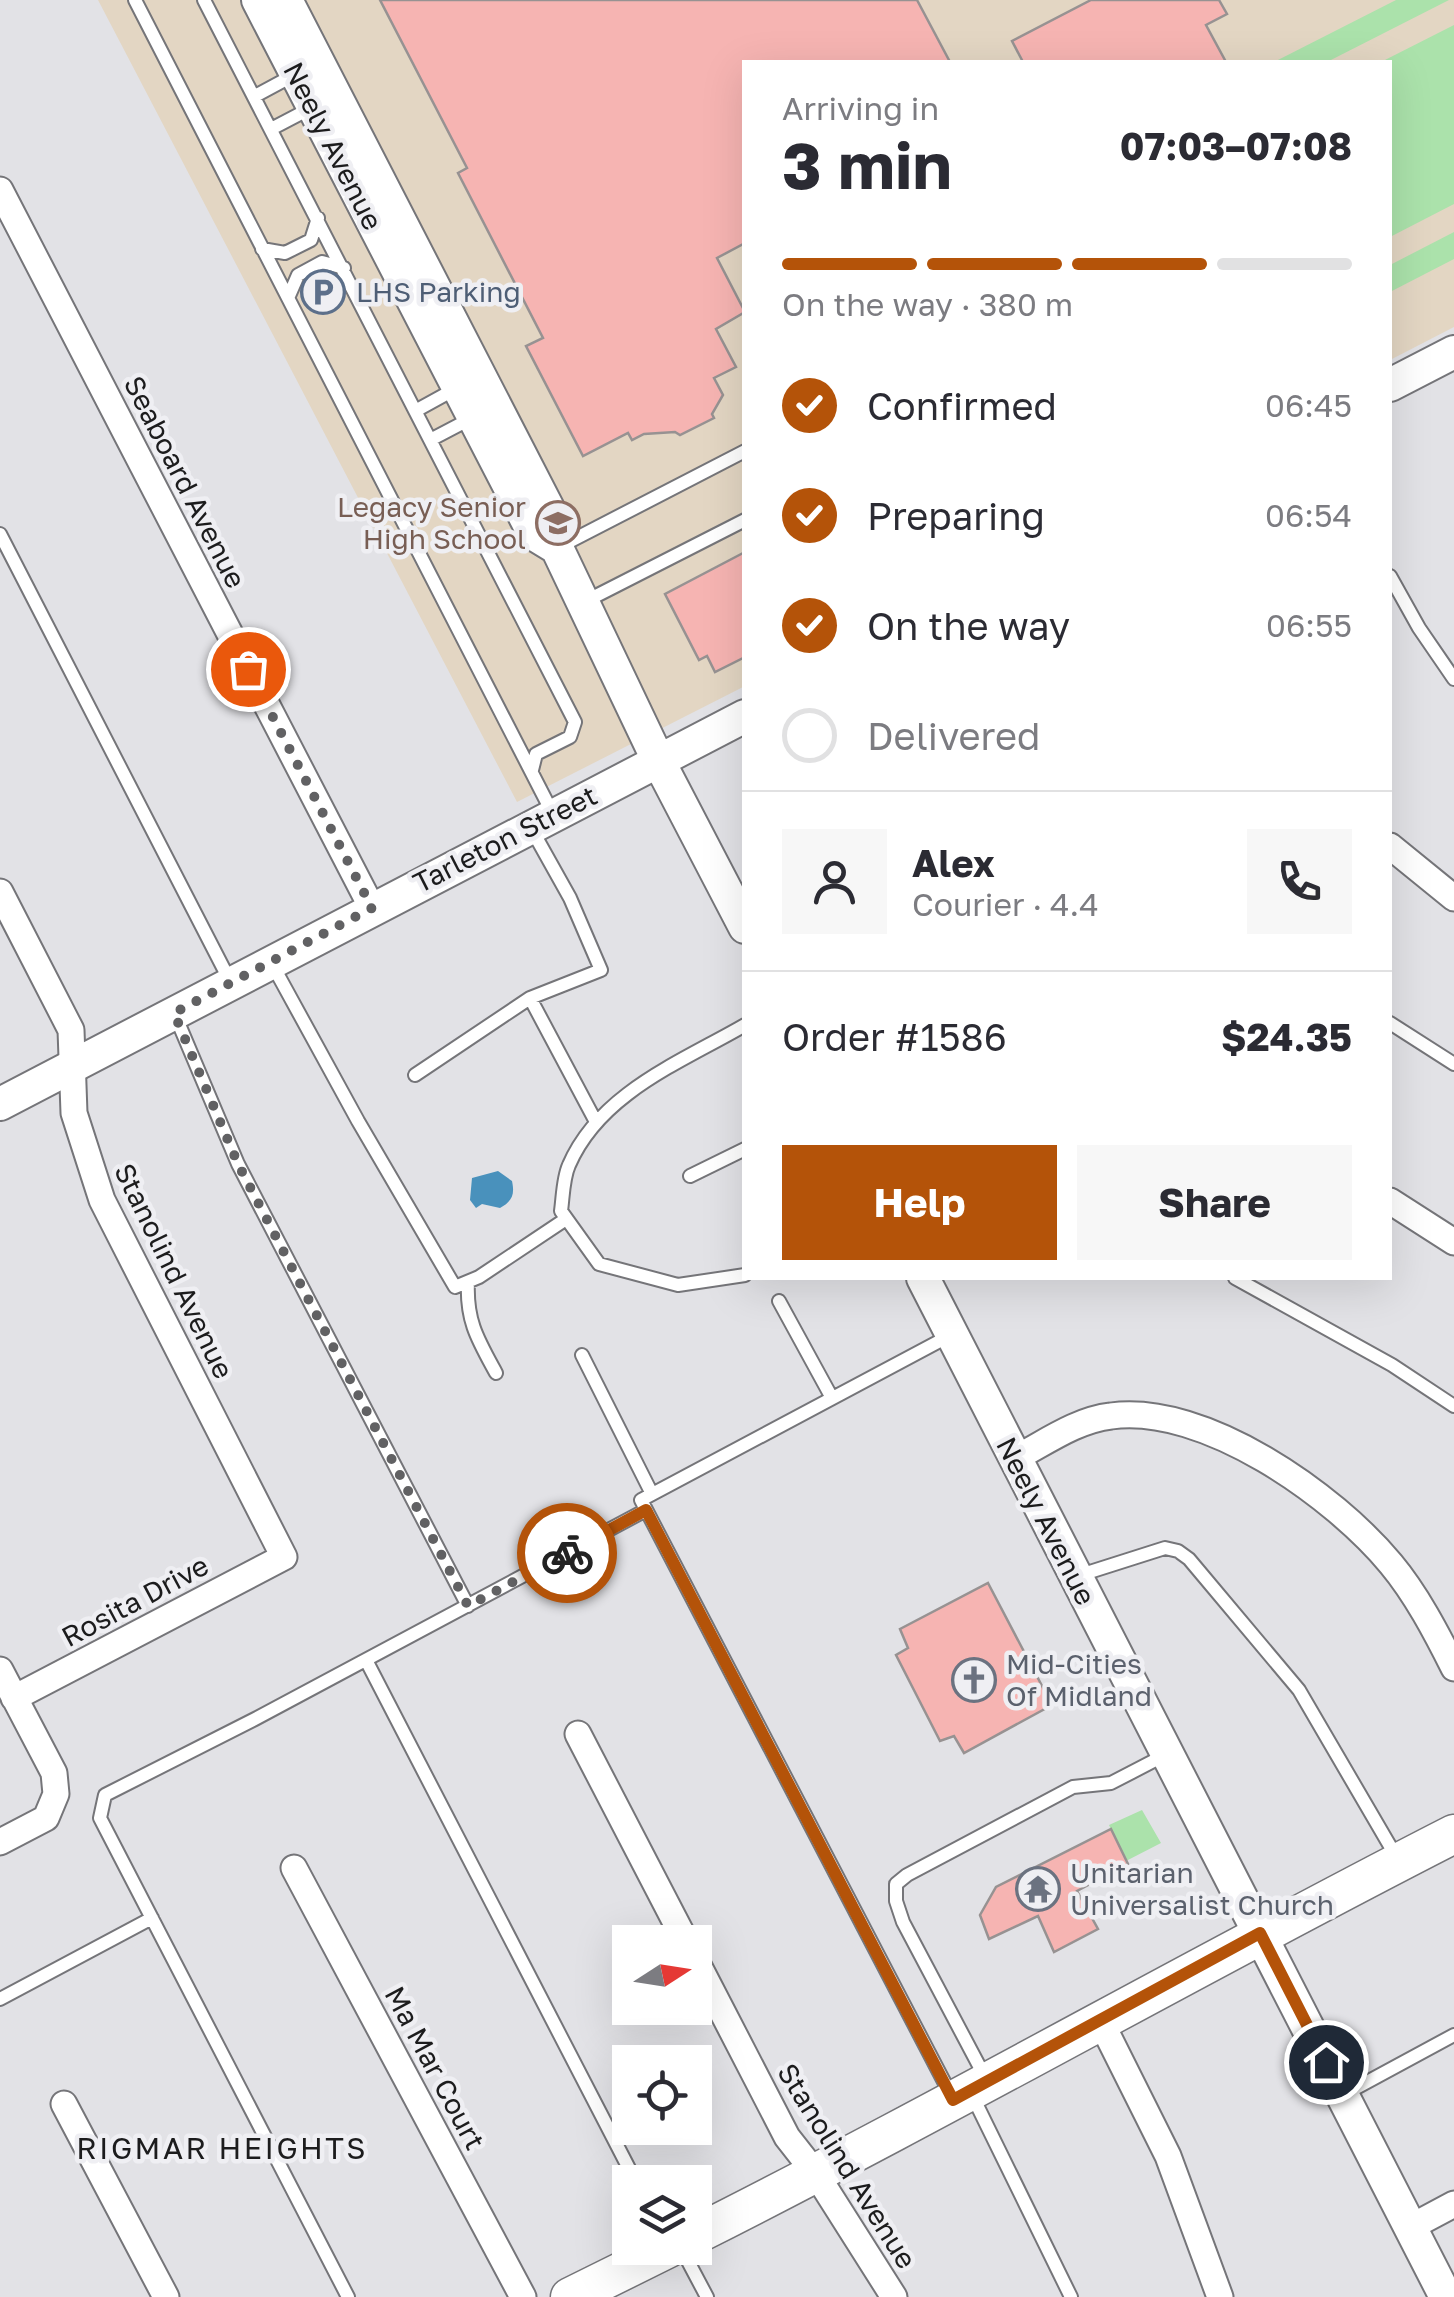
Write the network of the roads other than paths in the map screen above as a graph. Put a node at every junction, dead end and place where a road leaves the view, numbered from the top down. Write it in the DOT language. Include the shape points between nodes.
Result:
graph roads {
  1 [pos="135,0"];
  2 [pos="204,0"];
  3 [pos="258,0"];
  4 [pos="286,0"];
  5 [pos="296,74"];
  6 [pos="254,96"];
  7 [pos="313,106"];
  8 [pos="272,128"];
  9 [pos="0,190"];
  10 [pos="318,218"];
  11 [pos="262,249"];
  12 [pos="344,268"];
  13 [pos="288,298"];
  14 [pos="1450,363"];
  15 [pos="1392,383"];
  16 [pos="456,388"];
  17 [pos="416,410"];
  18 [pos="472,418"];
  19 [pos="432,439"];
  20 [pos="742,453"];
  21 [pos="742,522"];
  22 [pos="0,534"];
  23 [pos="557,548"];
  24 [pos="1392,580"];
  25 [pos="584,602"];
  26 [pos="1454,680"];
  27 [pos="742,718"];
  28 [pos="658,760"];
  29 [pos="532,770"];
  30 [pos="542,820"];
  31 [pos="1392,848"];
  32 [pos="1454,898"];
  33 [pos="3,904"];
  34 [pos="372,908"];
  35 [pos="742,921"];
  36 [pos="271,961"];
  37 [pos="231,983"];
  38 [pos="530,998"];
  39 [pos="174,1013"];
  40 [pos="1392,1023"];
  41 [pos="742,1028"];
  42 [pos="1454,1064"];
  43 [pos="74,1065"];
  44 [pos="415,1074"];
  45 [pos="0,1104"];
  46 [pos="596,1122"];
  47 [pos="742,1151"];
  48 [pos="690,1176"];
  49 [pos="1392,1202"];
  50 [pos="566,1219"];
  51 [pos="1454,1242"];
  52 [pos="742,1275"];
  53 [pos="923,1280"];
  54 [pos="1239,1280"];
  55 [pos="468,1282"];
  56 [pos="780,1301"];
  57 [pos="952,1336"];
  58 [pos="582,1355"];
  59 [pos="496,1373"];
  60 [pos="832,1398"];
  61 [pos="1454,1406"];
  62 [pos="1014,1459"];
  63 [pos="652,1494"];
  64 [pos="646,1510"];
  65 [pos="284,1557"];
  66 [pos="1075,1576"];
  67 [pos="468,1606"];
  68 [pos="366,1660"];
  69 [pos="1454,1668"];
  70 [pos="0,1670"];
  71 [pos="14,1698"];
  72 [pos="578,1734"];
  73 [pos="1167,1754"];
  74 [pos="1454,1834"];
  75 [pos="0,1842"];
  76 [pos="1399,1862"];
  77 [pos="294,1868"];
  78 [pos="152,1918"];
  79 [pos="677,1925"];
  80 [pos="1260,1933"];
  81 [pos="712,1992"];
  82 [pos="0,1999"];
  83 [pos="1100,2020"];
  84 [pos="1454,2035"];
  85 [pos="970,2091"];
  86 [pos="1342,2094"];
  87 [pos="64,2104"];
  88 [pos="627,2165"];
  89 [pos="816,2174"];
  90 [pos="1454,2204"];
  91 [pos="712,2226"];
  92 [pos="1410,2227"];
  93 [pos="635,2265"];
  94 [pos="689,2265"];
  95 [pos="166,2297"];
  96 [pos="348,2297"];
  97 [pos="523,2297"];
  98 [pos="570,2297"];
  99 [pos="707,2297"];
  100 [pos="894,2297"];
  101 [pos="1072,2297"];
  102 [pos="1220,2297"];
  103 [pos="1446,2297"];
  1 -- 11 [label="lane"];
  2 -- 6 [label="lane"];
  3 -- 5 [label="street, Neely Avenue"];
  4 -- 23 [label="street, Neely Avenue" via="558,526"];
  5 -- 6 [label="lane"];
  5 -- 7 [label="street, Neely Avenue"];
  6 -- 8 [label="lane"];
  7 -- 8 [label="lane"];
  7 -- 16 [label="street, Neely Avenue"];
  8 -- 10 [label="lane"];
  9 -- 34 [label="street, Seaboard Avenue"];
  10 -- 11 [label="lane" via="311,240 286,253"];
  10 -- 12 [label="lane"];
  11 -- 13 [label="lane"];
  12 -- 13 [label="lane" via="322,262 298,275"];
  12 -- 17 [label="lane"];
  13 -- 29 [label="lane"];
  14 -- 15 [label="street"];
  16 -- 17 [label="lane"];
  16 -- 18 [label="street, Neely Avenue"];
  17 -- 19 [label="lane"];
  18 -- 19 [label="lane"];
  18 -- 23 [label="street, Neely Avenue" via="534,534"];
  19 -- 29 [label="lane" via="575,722 570,737 536,754"];
  20 -- 23 [label="lane"];
  21 -- 25 [label="lane"];
  22 -- 37 [label="lane"];
  23 -- 25 [label="street, Neely Avenue"];
  24 -- 26 [label="lane"];
  25 -- 28 [label="street, Neely Avenue"];
  27 -- 28 [label="street, Tarleton Street"];
  28 -- 30 [label="street, Tarleton Street"];
  28 -- 35 [label="street, Neely Avenue"];
  29 -- 30 [label="lane"];
  30 -- 34 [label="street, Tarleton Street"];
  30 -- 38 [label="lane" via="600,970"];
  31 -- 32 [label="street"];
  33 -- 43 [label="street, Stanolind Avenue" via="72,1030"];
  34 -- 36 [label="street, Tarleton Street"];
  36 -- 37 [label="street, Tarleton Street"];
  36 -- 55 [label="lane" via="455,1287"];
  37 -- 39 [label="street, Tarleton Street"];
  38 -- 44 [label="lane"];
  38 -- 46 [label="lane"];
  39 -- 43 [label="street, Tarleton Street"];
  39 -- 67 [label="lane" via="261,1211"];
  40 -- 42 [label="lane"];
  41 -- 46 [label="lane" via="627,1092"];
  43 -- 45 [label="street, Tarleton Street"];
  43 -- 65 [label="street, Stanolind Avenue" via="74,1113 102,1200"];
  46 -- 50 [label="lane" via="567,1167 561,1212"];
  47 -- 48 [label="lane"];
  49 -- 51 [label="street"];
  50 -- 52 [label="lane" via="599,1264 678,1285"];
  50 -- 55 [label="lane"];
  53 -- 57 [label="street, Neely Avenue"];
  54 -- 61 [label="lane"];
  55 -- 59 [label="lane" via="471,1325"];
  56 -- 60 [label="lane"];
  57 -- 60 [label="lane"];
  57 -- 62 [label="street, Neely Avenue"];
  58 -- 63 [label="lane"];
  60 -- 63 [label="lane"];
  62 -- 66 [label="street, Neely Avenue"];
  62 -- 69 [label="street" via="1112,1415 1162,1416 1216,1435 1280,1467 1349,1520 1392,1565"];
  63 -- 64 [label="lane" via="641,1500"];
  64 -- 67 [label="lane"];
  64 -- 85 [label="lane"];
  65 -- 71 [label="street, Rosita Drive"];
  66 -- 73 [label="street, Neely Avenue"];
  66 -- 76 [label="lane" via="1164,1548 1189,1558 1299,1690"];
  67 -- 68 [label="lane"];
  68 -- 78 [label="lane" via="104,1795 100,1818"];
  68 -- 88 [label="lane"];
  70 -- 71 [label="street"];
  71 -- 75 [label="street" via="54,1773 56,1794 46,1818"];
  72 -- 79 [label="street"];
  73 -- 80 [label="street, Neely Avenue"];
  73 -- 85 [label="lane" via="1111,1783 1073,1788 896,1884 896,1902"];
  74 -- 76 [label="main road"];
  76 -- 80 [label="main road"];
  77 -- 97 [label="street, Ma Mar Court"];
  78 -- 82 [label="lane"];
  78 -- 96 [label="lane"];
  80 -- 83 [label="main road"];
  80 -- 86 [label="street, Neely Avenue"];
  81 -- 89 [label="street, Stanolind Avenue" via="787,2137"];
  83 -- 85 [label="main road"];
  83 -- 102 [label="street" via="1168,2156"];
  84 -- 86 [label="lane"];
  85 -- 89 [label="main road"];
  85 -- 101 [label="lane"];
  86 -- 92 [label="street, Neely Avenue"];
  87 -- 95 [label="street"];
  89 -- 91 [label="main road"];
  89 -- 100 [label="street, Stanolind Avenue"];
  90 -- 92 [label="street"];
  92 -- 103 [label="street, Neely Avenue"];
  93 -- 98 [label="main road"];
  94 -- 99 [label="lane"];
}
